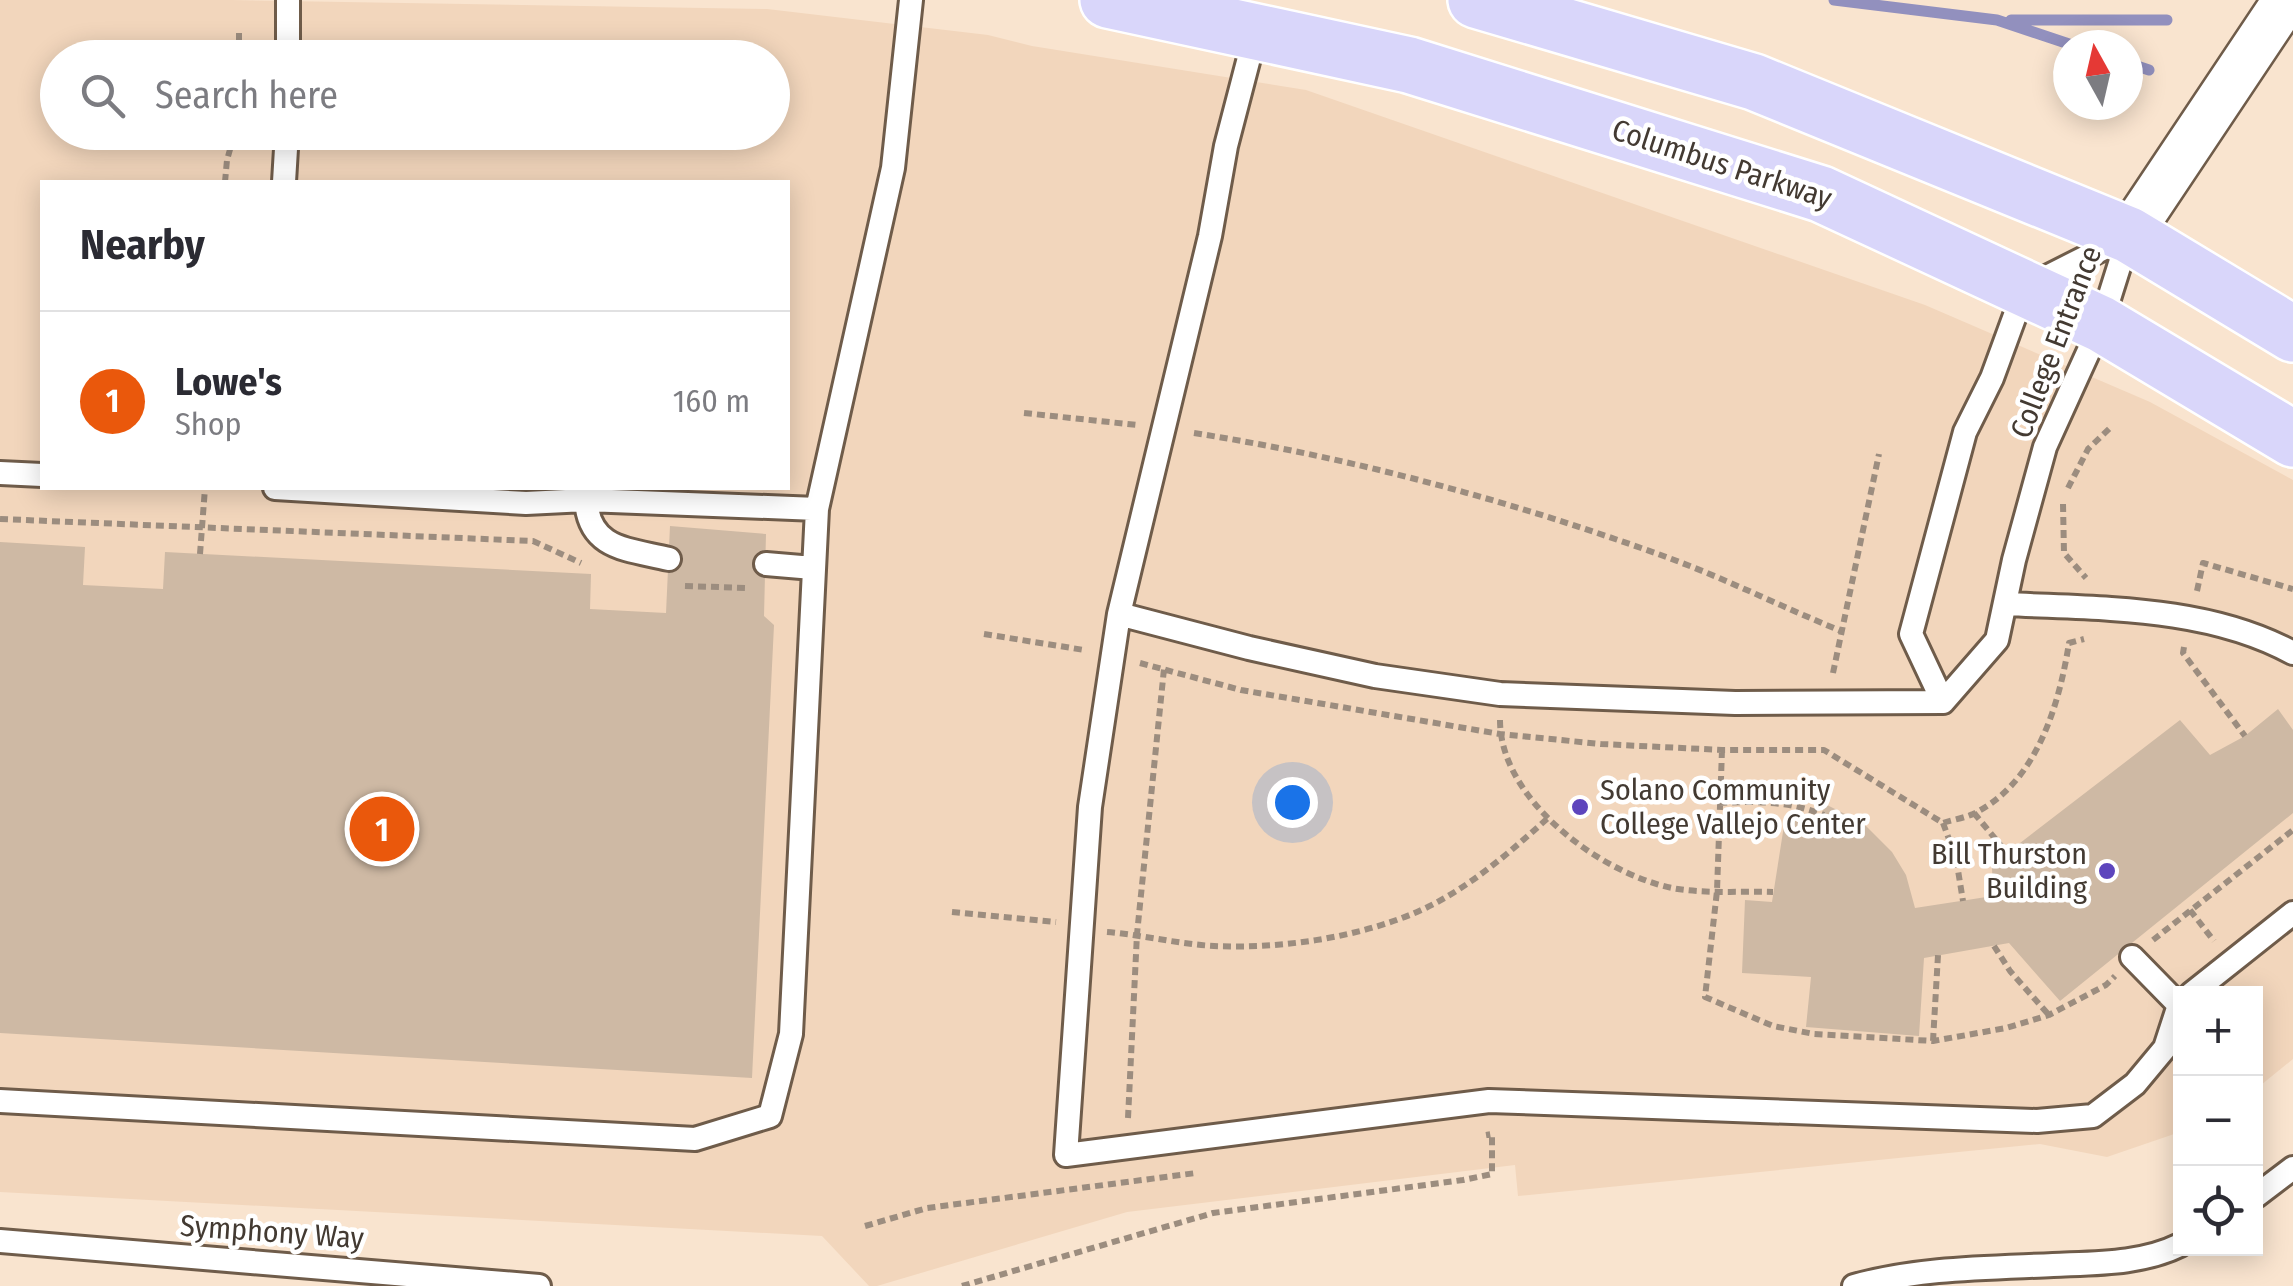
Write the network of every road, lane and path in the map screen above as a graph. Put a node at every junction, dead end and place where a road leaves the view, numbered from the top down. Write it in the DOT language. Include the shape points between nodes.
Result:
graph roads {
  1 [pos="288,0"];
  2 [pos="911,0"];
  3 [pos="1108,0"];
  4 [pos="1476,0"];
  5 [pos="2286,0"];
  6 [pos="1256,30"];
  7 [pos="238,33"];
  8 [pos="239,40"];
  9 [pos="288,40"];
  10 [pos="229,150"];
  11 [pos="286,150"];
  12 [pos="225,180"];
  13 [pos="284,180"];
  14 [pos="2129,235"];
  15 [pos="2025,288"];
  16 [pos="2101,324"];
  17 [pos="2293,334"];
  18 [pos="1024,414"];
  19 [pos="2111,427"];
  20 [pos="1162,428"];
  21 [pos="2293,439"];
  22 [pos="1879,454"];
  23 [pos="0,473"];
  24 [pos="40,475"];
  25 [pos="205,490"];
  26 [pos="311,490"];
  27 [pos="586,500"];
  28 [pos="817,509"];
  29 [pos="0,519"];
  30 [pos="202,528"];
  31 [pos="200,554"];
  32 [pos="669,560"];
  33 [pos="766,564"];
  34 [pos="586,565"];
  35 [pos="813,568"];
  36 [pos="678,585"];
  37 [pos="766,589"];
  38 [pos="2007,604"];
  39 [pos="2090,609"];
  40 [pos="1118,614"];
  41 [pos="1841,631"];
  42 [pos="2090,638"];
  43 [pos="2293,653"];
  44 [pos="1164,670"];
  45 [pos="1500,694"];
  46 [pos="1829,702"];
  47 [pos="1942,702"];
  48 [pos="1722,750"];
  49 [pos="1824,750"];
  50 [pos="1719,803"];
  51 [pos="1974,813"];
  52 [pos="1824,815"];
  53 [pos="1548,818"];
  54 [pos="1943,823"];
  55 [pos="2293,830"];
  56 [pos="2007,853"];
  57 [pos="1717,891"];
  58 [pos="1773,892"];
  59 [pos="1963,901"];
  60 [pos="952,912"];
  61 [pos="2293,913"];
  62 [pos="1080,928"];
  63 [pos="1137,934"];
  64 [pos="1994,946"];
  65 [pos="1938,955"];
  66 [pos="2132,957"];
  67 [pos="2201,986"];
  68 [pos="2173,992"];
  69 [pos="2049,1014"];
  70 [pos="2173,1027"];
  71 [pos="1933,1041"];
  72 [pos="0,1100"];
  73 [pos="1472,1136"];
  74 [pos="1126,1149"];
  75 [pos="2293,1168"];
  76 [pos="1200,1172"];
  77 [pos="2263,1191"];
  78 [pos="865,1226"];
  79 [pos="0,1241"];
  80 [pos="2173,1249"];
  81 [pos="369,1278"];
  82 [pos="540,1286"];
  83 [pos="962,1286"];
  84 [pos="1854,1286"];
  1 -- 9 [label="lane"];
  2 -- 28 [label="lane" via="893,168"];
  3 -- 6 [label="main road, Columbus Parkway"];
  4 -- 14 [label="main road" via="1754,82"];
  5 -- 14 [label="street"];
  6 -- 15 [label="main road, Columbus Parkway" via="1409,65 1820,194"];
  6 -- 20 [label="lane"];
  7 -- 8 [label="path"];
  10 -- 12 [label="path"];
  11 -- 13 [label="lane"];
  14 -- 15 [label="lane, College Entrance"];
  14 -- 16 [label="lane, College Entrance"];
  14 -- 17 [label="main road"];
  15 -- 16 [label="main road, Columbus Parkway"];
  15 -- 47 [label="lane, College Entrance" via="1965,432 1911,634"];
  16 -- 21 [label="main road, Columbus Parkway"];
  16 -- 38 [label="lane, College Entrance" via="2046,447"];
  18 -- 20 [label="path"];
  19 -- 39 [label="path" via="2088,449 2063,498 2064,553 2089,582"];
  20 -- 40 [label="lane"];
  20 -- 41 [label="path" via="1418,477 1661,555"];
  22 -- 41 [label="path"];
  23 -- 24 [label="lane"];
  25 -- 30 [label="path"];
  26 -- 27 [label="lane"];
  27 -- 28 [label="lane"];
  27 -- 32 [label="lane" via="587,521 606,543"];
  28 -- 35 [label="lane"];
  29 -- 30 [label="path"];
  30 -- 31 [label="path"];
  30 -- 34 [label="path" via="533,541"];
  33 -- 35 [label="lane"];
  35 -- 72 [label="lane" via="791,1034 770,1116 694,1140"];
  36 -- 37 [label="path"];
  38 -- 39 [label="lane"];
  38 -- 47 [label="lane, College Entrance" via="1997,640"];
  39 -- 42 [label="path"];
  39 -- 43 [label="lane" via="2229,626"];
  40 -- 45 [label="lane" via="1375,676"];
  40 -- 62 [label="lane"];
  41 -- 46 [label="path"];
  44 -- 63 [label="path"];
  45 -- 46 [label="lane"];
  45 -- 53 [label="path" via="1504,756"];
  46 -- 47 [label="lane"];
  46 -- 49 [label="path"];
  48 -- 50 [label="path"];
  50 -- 52 [label="path" via="1760,801"];
  50 -- 57 [label="path"];
  51 -- 56 [label="path"];
  53 -- 57 [label="path" via="1638,878"];
  53 -- 63 [label="path" via="1510,852 1418,912 1358,931 1292,943 1213,946"];
  54 -- 59 [label="path"];
  55 -- 66 [label="path"];
  57 -- 58 [label="path"];
  57 -- 71 [label="path" via="1705,997 1787,1029"];
  60 -- 62 [label="path"];
  61 -- 67 [label="lane"];
  62 -- 63 [label="path"];
  62 -- 74 [label="lane" via="1066,1155"];
  63 -- 74 [label="path"];
  64 -- 69 [label="path"];
  65 -- 71 [label="path"];
  66 -- 68 [label="lane"];
  66 -- 69 [label="path" via="2106,985"];
  69 -- 71 [label="path"];
  70 -- 74 [label="lane" via="2165,1048 2135,1084 2094,1116 2037,1122 1489,1101"];
  73 -- 83 [label="path" via="1492,1134 1492,1174 1213,1213"];
  75 -- 77 [label="lane"];
  76 -- 78 [label="path" via="927,1208"];
  79 -- 81 [label="lane, Symphony Way"];
  80 -- 84 [label="lane" via="2118,1262 1962,1269"];
  81 -- 82 [label="lane, Symphony Way"];
}
